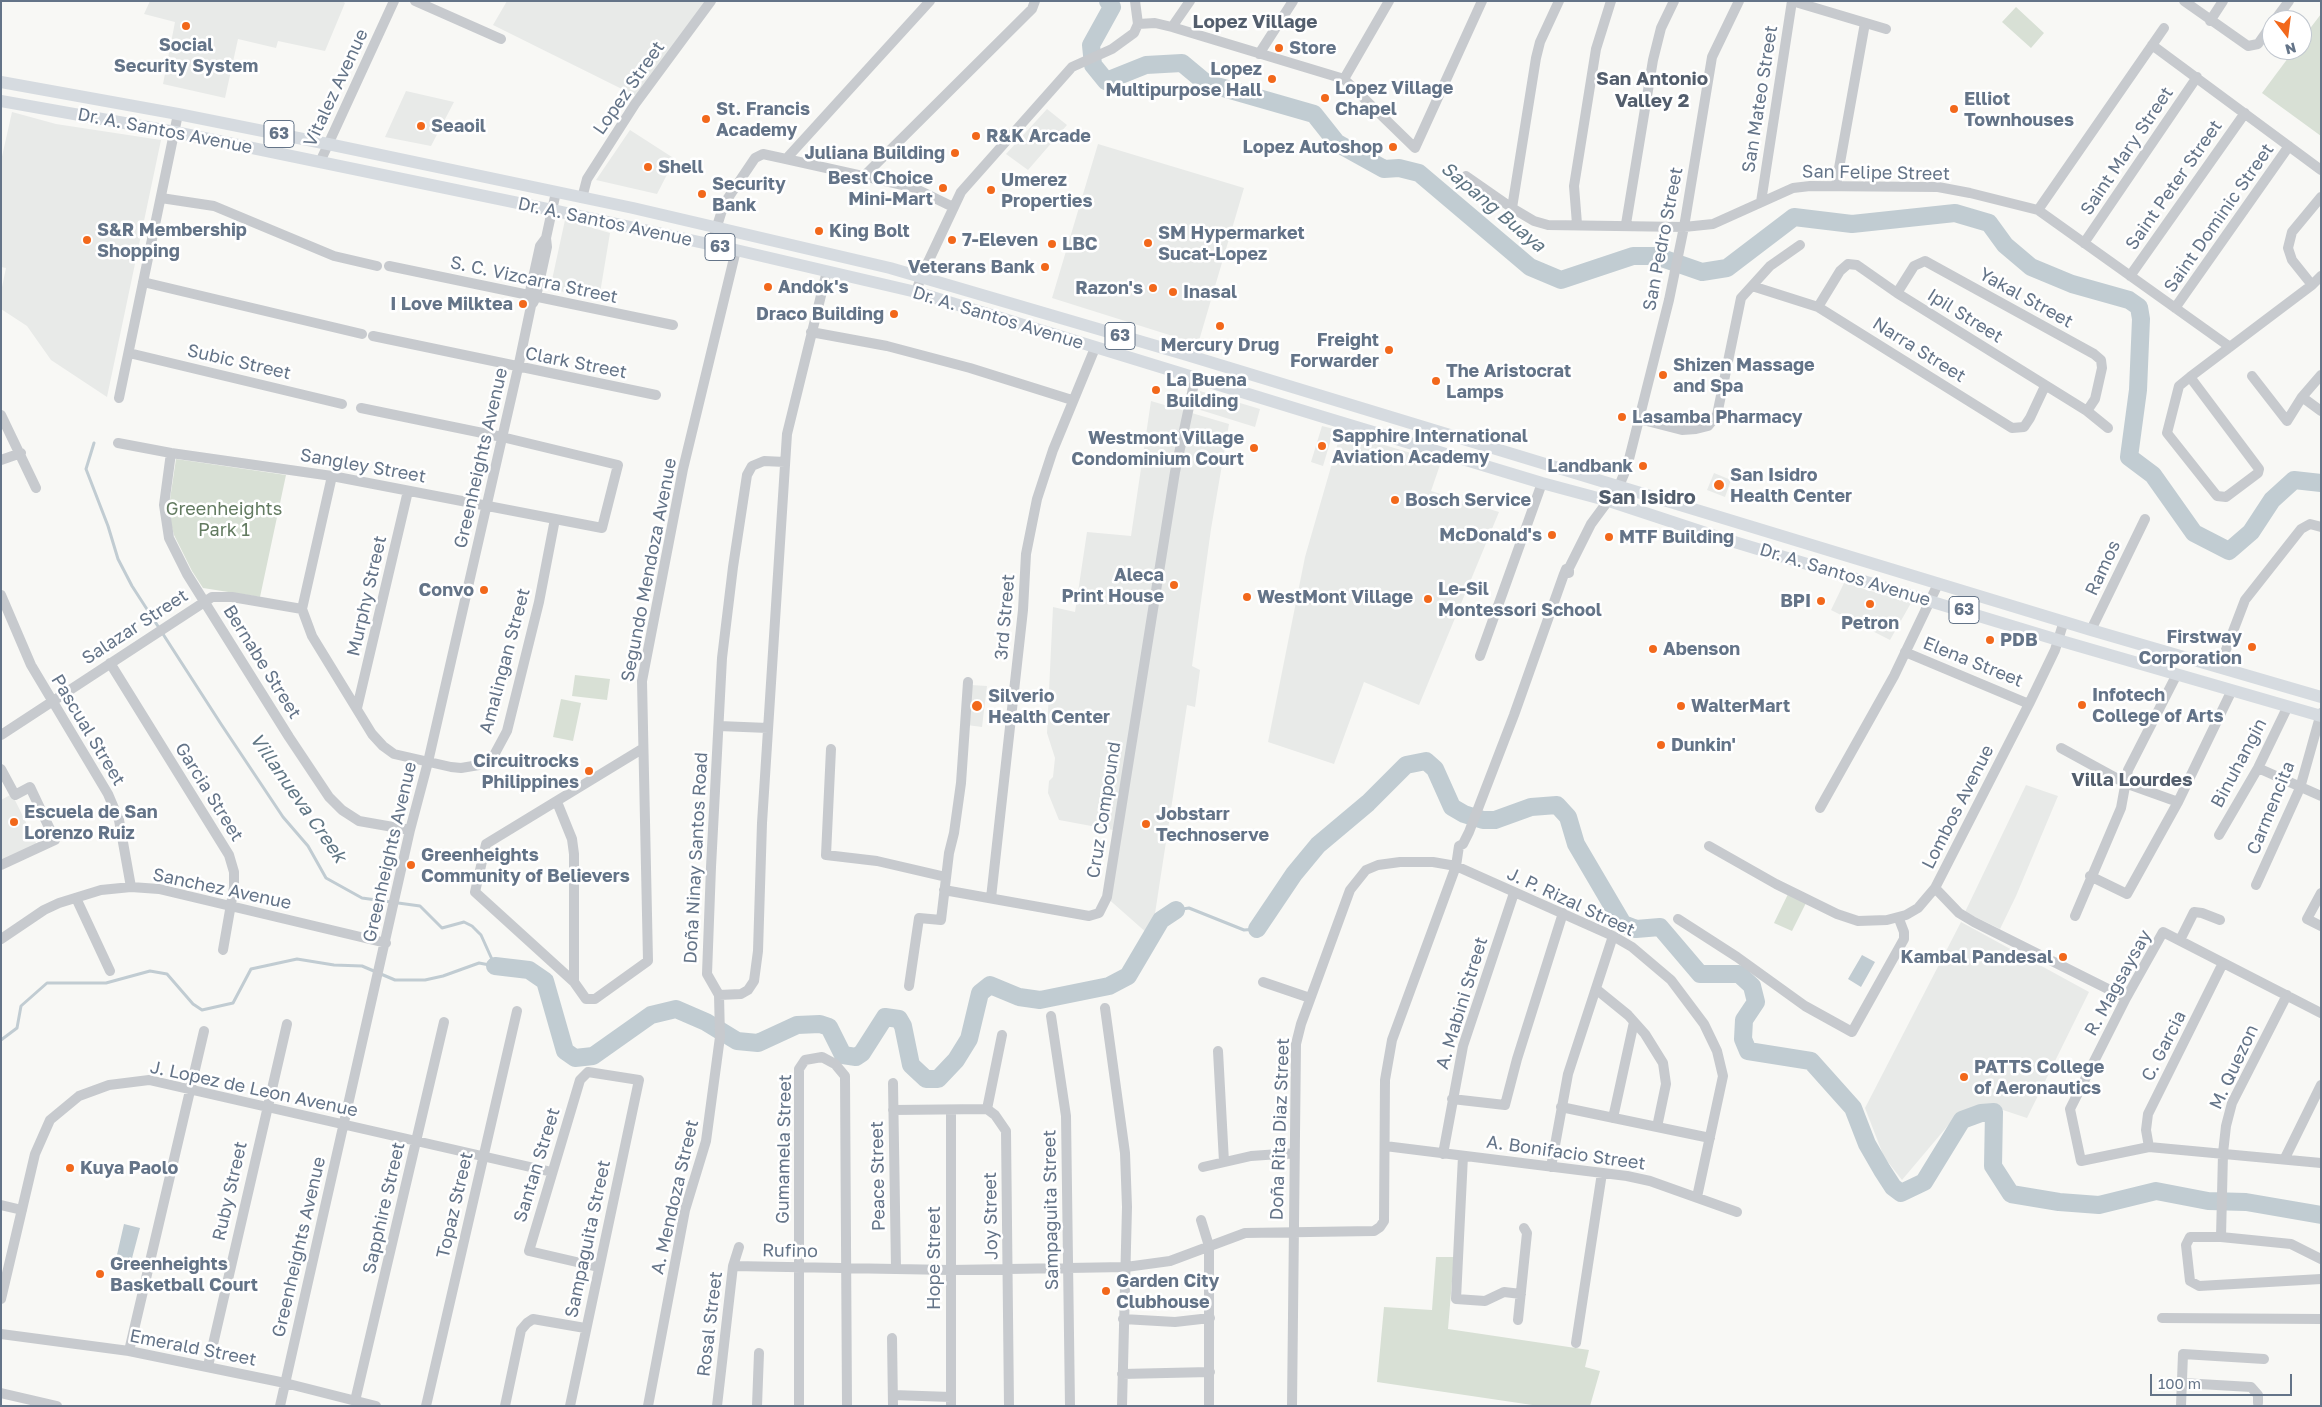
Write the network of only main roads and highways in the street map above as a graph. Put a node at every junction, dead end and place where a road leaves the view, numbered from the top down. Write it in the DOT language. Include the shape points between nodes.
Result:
graph roads {
  1 [pos="1,82"];
  2 [pos="1,101"];
  3 [pos="1188,356"];
  4 [pos="1182,373"];
  5 [pos="2321,697"];
  6 [pos="2320,715"];
  1 -- 3 [label="main road, Dr. A. Santos Avenue / 63" via="328,144 716,227 921,276"];
  2 -- 4 [label="main road, Dr. A. Santos Avenue / 63" via="175,132 736,250 916,292"];
  3 -- 4 [label="main road"];
  3 -- 5 [label="main road, Dr. A. Santos Avenue / 63"];
  4 -- 6 [label="main road, Dr. A. Santos Avenue / 63" via="2058,640"];
}
